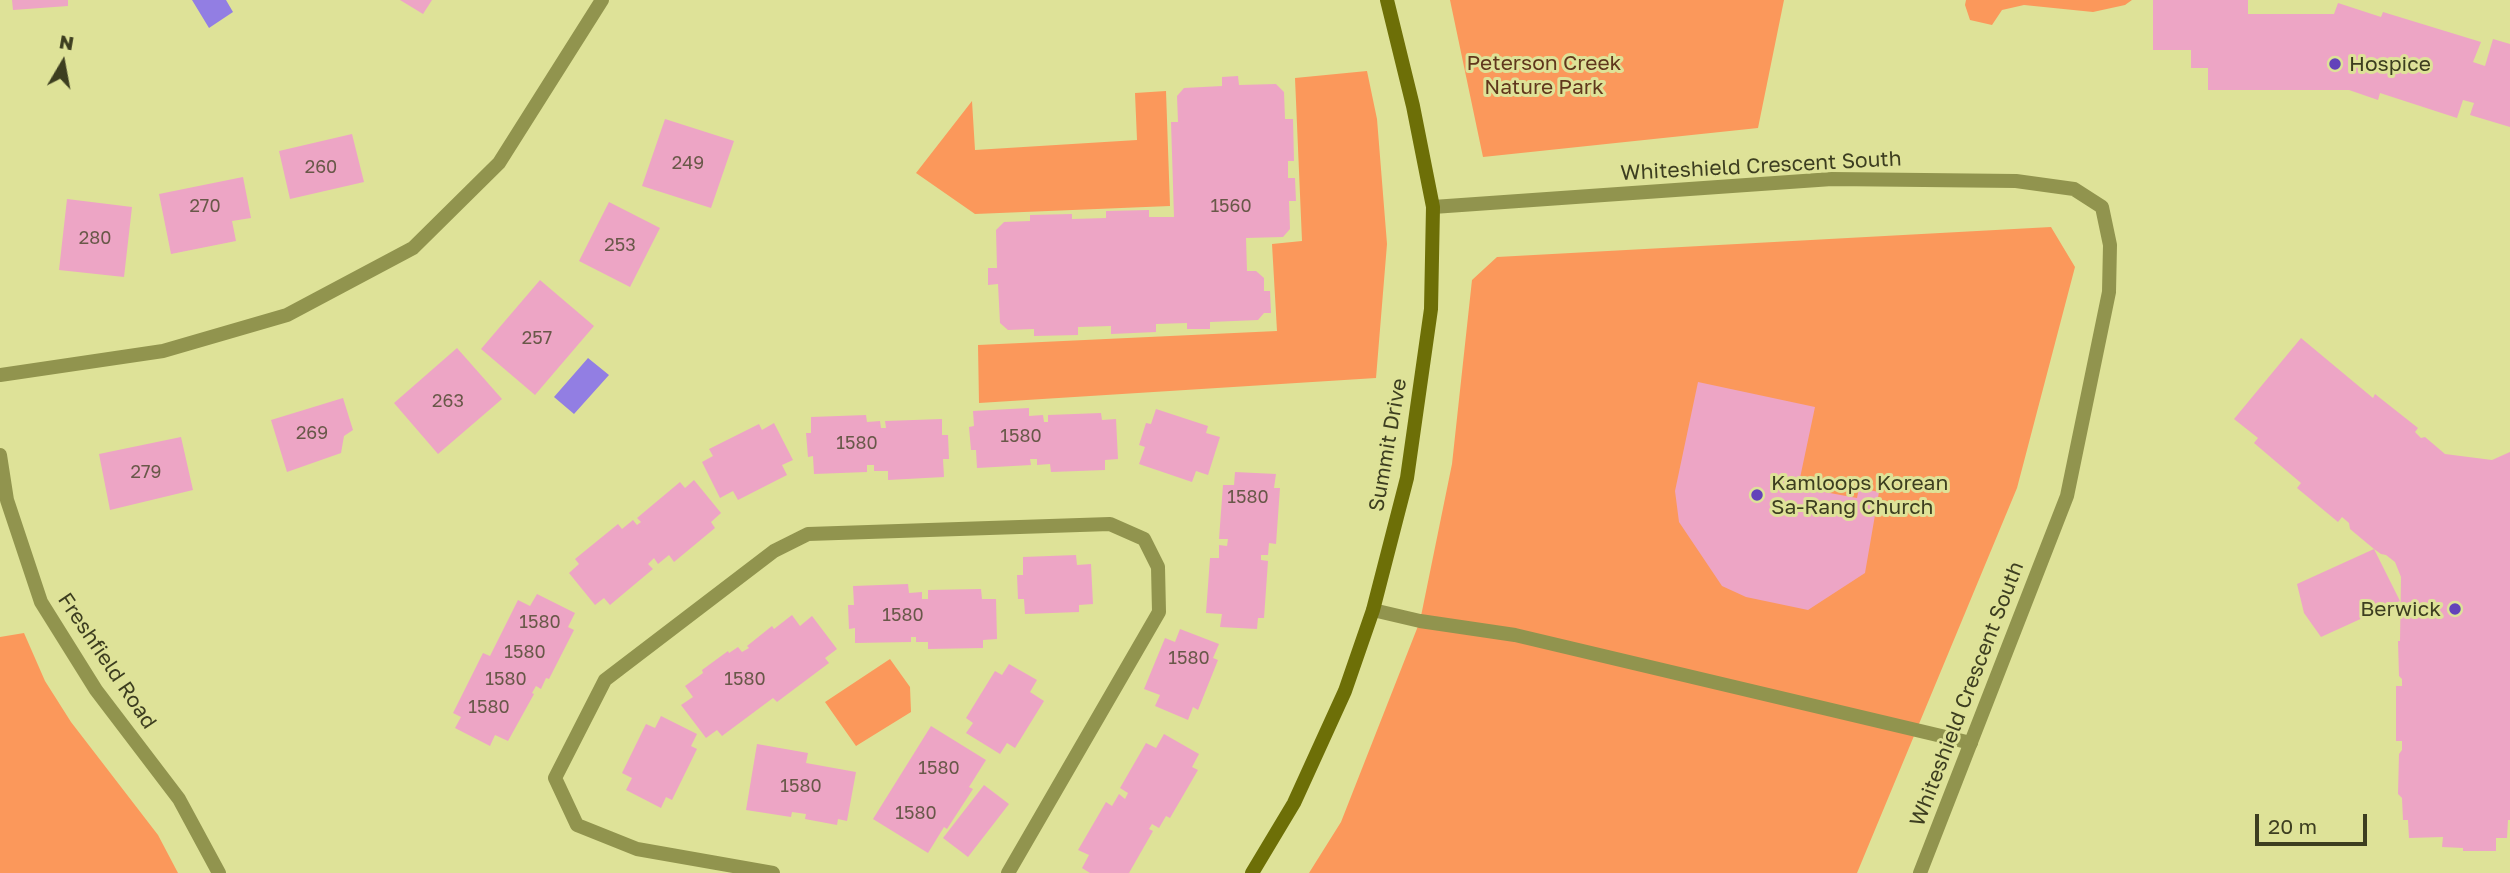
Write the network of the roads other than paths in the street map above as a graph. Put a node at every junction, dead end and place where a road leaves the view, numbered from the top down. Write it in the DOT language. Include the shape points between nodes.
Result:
graph roads {
  1 [pos="601,0"];
  2 [pos="1387,0"];
  3 [pos="1433,207"];
  4 [pos="0,375"];
  5 [pos="0,455"];
  6 [pos="1373,610"];
  7 [pos="1971,743"];
  8 [pos="219,873"];
  9 [pos="773,873"];
  10 [pos="1008,873"];
  11 [pos="1252,873"];
  12 [pos="1920,873"];
  1 -- 4 [label="street" via="499,163 413,247 287,315 163,351"];
  2 -- 3 [label="main road, Summit Drive"];
  3 -- 6 [label="main road, Summit Drive" via="1431,309 1407,478"];
  3 -- 7 [label="street, Whiteshield Crescent South" via="1832,179 2016,181 2074,189 2102,207 2110,245 2109,292 2067,496"];
  5 -- 8 [label="street, Freshfield Road" via="7,500 41,602 96,691 179,799"];
  6 -- 7 [label="street" via="1515,635"];
  6 -- 11 [label="main road, Summit Drive" via="1345,691 1294,803"];
  7 -- 12 [label="street, Whiteshield Crescent South"];
  9 -- 10 [label="street" via="637,849 577,825 555,778 605,680 774,551 808,534 1110,524 1144,539 1158,567 1159,612"];
}
